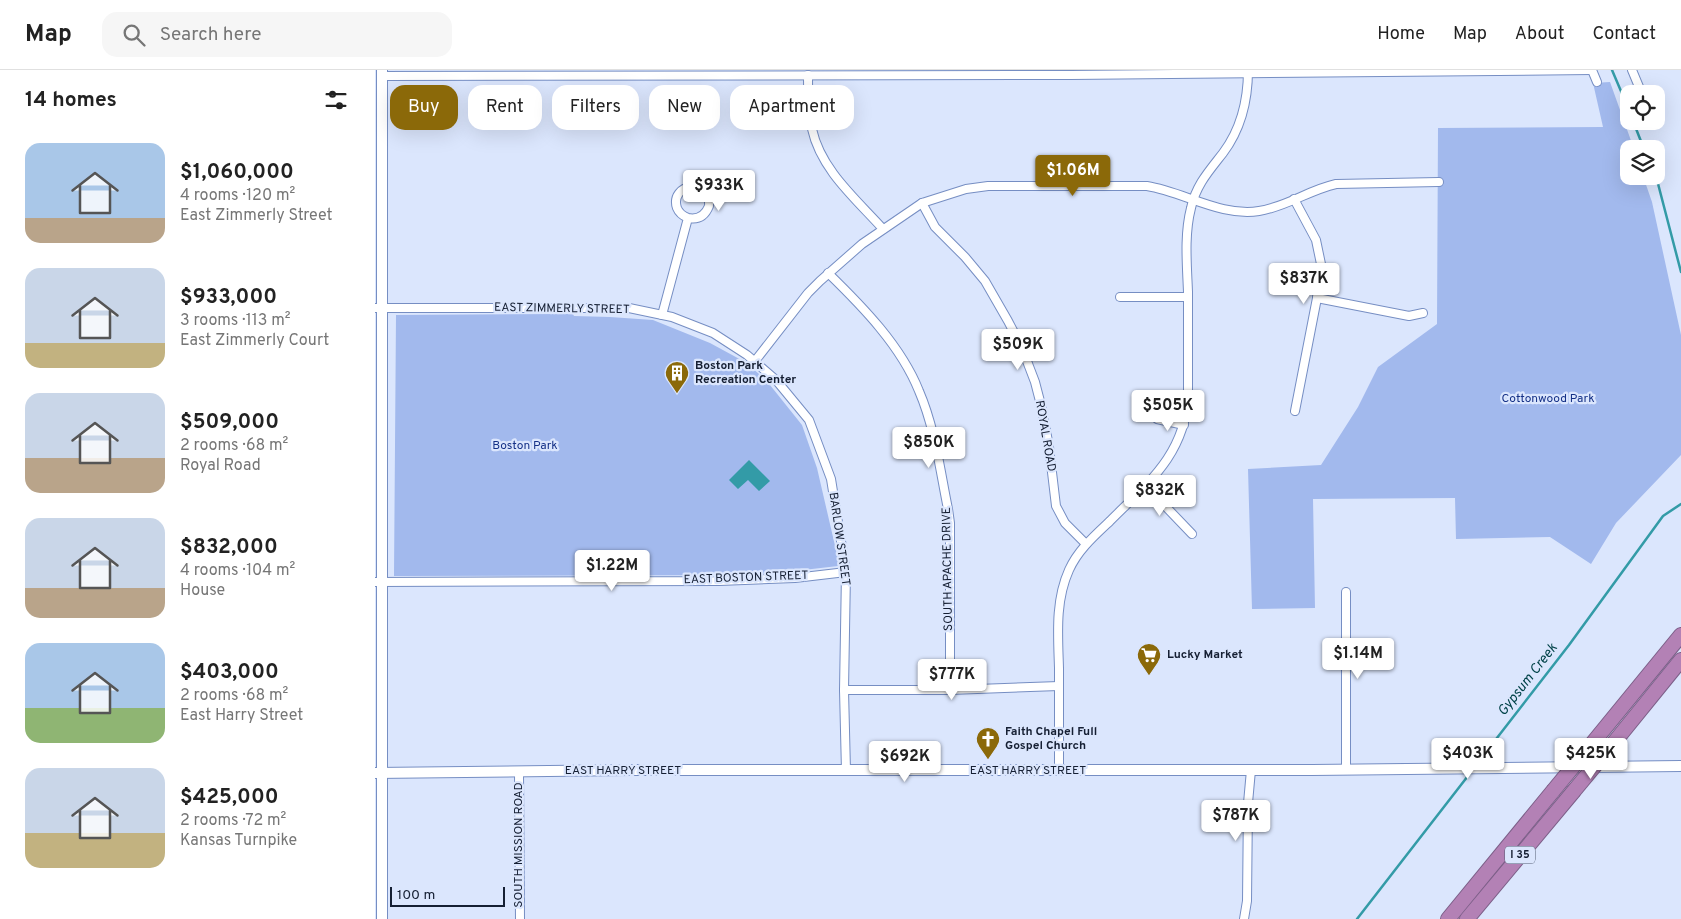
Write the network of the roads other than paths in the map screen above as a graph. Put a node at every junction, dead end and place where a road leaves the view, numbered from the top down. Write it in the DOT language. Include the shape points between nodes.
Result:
graph roads {
  1 [pos="1592,70"];
  2 [pos="1632,70"];
  3 [pos="757,72"];
  4 [pos="862,72"];
  5 [pos="1071,72"];
  6 [pos="1248,72"];
  7 [pos="382,73"];
  8 [pos="545,73"];
  9 [pos="652,73"];
  10 [pos="967,73"];
  11 [pos="808,75"];
  12 [pos="1597,82"];
  13 [pos="1638,85"];
  14 [pos="1439,182"];
  15 [pos="1193,199"];
  16 [pos="1294,199"];
  17 [pos="922,203"];
  18 [pos="688,218"];
  19 [pos="883,229"];
  20 [pos="828,274"];
  21 [pos="1188,297"];
  22 [pos="1120,298"];
  23 [pos="1317,298"];
  24 [pos="379,308"];
  25 [pos="1423,313"];
  26 [pos="662,314"];
  27 [pos="755,361"];
  28 [pos="1188,407"];
  29 [pos="1295,411"];
  30 [pos="1184,425"];
  31 [pos="1145,485"];
  32 [pos="1192,534"];
  33 [pos="1086,544"];
  34 [pos="846,572"];
  35 [pos="379,582"];
  36 [pos="1346,592"];
  37 [pos="1681,635"];
  38 [pos="1681,660"];
  39 [pos="1059,686"];
  40 [pos="844,690"];
  41 [pos="950,690"];
  42 [pos="1681,766"];
  43 [pos="1346,769"];
  44 [pos="1059,770"];
  45 [pos="1251,770"];
  46 [pos="846,771"];
  47 [pos="519,772"];
  48 [pos="379,773"];
  49 [pos="379,877"];
  50 [pos="382,919"];
  51 [pos="520,919"];
  52 [pos="1244,919"];
  53 [pos="1448,919"];
  54 [pos="1467,919"];
  1 -- 6 [label="street"];
  1 -- 12 [label="street"];
  2 -- 13 [label="street"];
  3 -- 9 [label="street"];
  3 -- 11 [label="street"];
  4 -- 10 [label="street"];
  4 -- 11 [label="street"];
  5 -- 6 [label="street"];
  5 -- 10 [label="street"];
  6 -- 15 [label="street" via="1245,104 1236,133 1205,175"];
  7 -- 8 [label="street"];
  7 -- 24 [label="main road"];
  8 -- 9 [label="street"];
  11 -- 19 [label="street" via="809,118 816,144 844,187"];
  14 -- 16 [label="street" via="1341,183"];
  15 -- 16 [label="street" via="1248,212 1273,208"];
  15 -- 17 [label="street" via="1147,186 1011,185 966,189"];
  15 -- 21 [label="street" via="1188,228"];
  16 -- 23 [label="street" via="1319,251 1321,275"];
  17 -- 19 [label="street"];
  17 -- 33 [label="street, ROYAL ROAD" via="935,227 985,281 1022,348 1042,408 1056,506 1065,523"];
  18 -- 18 [label="street" via="701,217 709,206 708,196 696,186 684,188 676,200 680,213"];
  18 -- 26 [label="street"];
  19 -- 20 [label="street"];
  20 -- 27 [label="street"];
  20 -- 41 [label="street, SOUTH APACHE DRIVE" via="898,353 919,389 928,416 949,516"];
  21 -- 22 [label="street"];
  21 -- 28 [label="street"];
  23 -- 25 [label="street" via="1409,316"];
  23 -- 29 [label="street"];
  24 -- 26 [label="street, EAST ZIMMERLY STREET" via="629,308"];
  24 -- 35 [label="main road"];
  26 -- 27 [label="street, EAST ZIMMERLY STREET" via="713,333"];
  27 -- 34 [label="street, BARLOW STREET" via="776,380 809,420 831,479"];
  28 -- 30 [label="street"];
  28 -- 30 [label="street" via="1154,404 1152,413 1157,419"];
  30 -- 31 [label="street" via="1176,447"];
  31 -- 32 [label="street"];
  31 -- 33 [label="street"];
  33 -- 39 [label="street" via="1069,570 1061,592"];
  34 -- 35 [label="street, EAST BOSTON STREET" via="719,581"];
  34 -- 40 [label="street, BARLOW STREET"];
  35 -- 48 [label="main road"];
  36 -- 43 [label="street"];
  37 -- 53 [label="highway, I 35, bridge"];
  38 -- 54 [label="highway, I 35, bridge"];
  39 -- 41 [label="street"];
  39 -- 44 [label="street"];
  40 -- 41 [label="street"];
  40 -- 46 [label="street, BARLOW STREET"];
  42 -- 43 [label="main road, EAST HARRY STREET"];
  43 -- 45 [label="main road, EAST HARRY STREET"];
  44 -- 45 [label="main road, EAST HARRY STREET"];
  44 -- 46 [label="main road, EAST HARRY STREET"];
  45 -- 52 [label="street"];
  46 -- 47 [label="main road, EAST HARRY STREET"];
  47 -- 48 [label="main road, EAST HARRY STREET"];
  47 -- 51 [label="street, SOUTH MISSION ROAD"];
  48 -- 49 [label="main road"];
  49 -- 50 [label="main road"];
}
